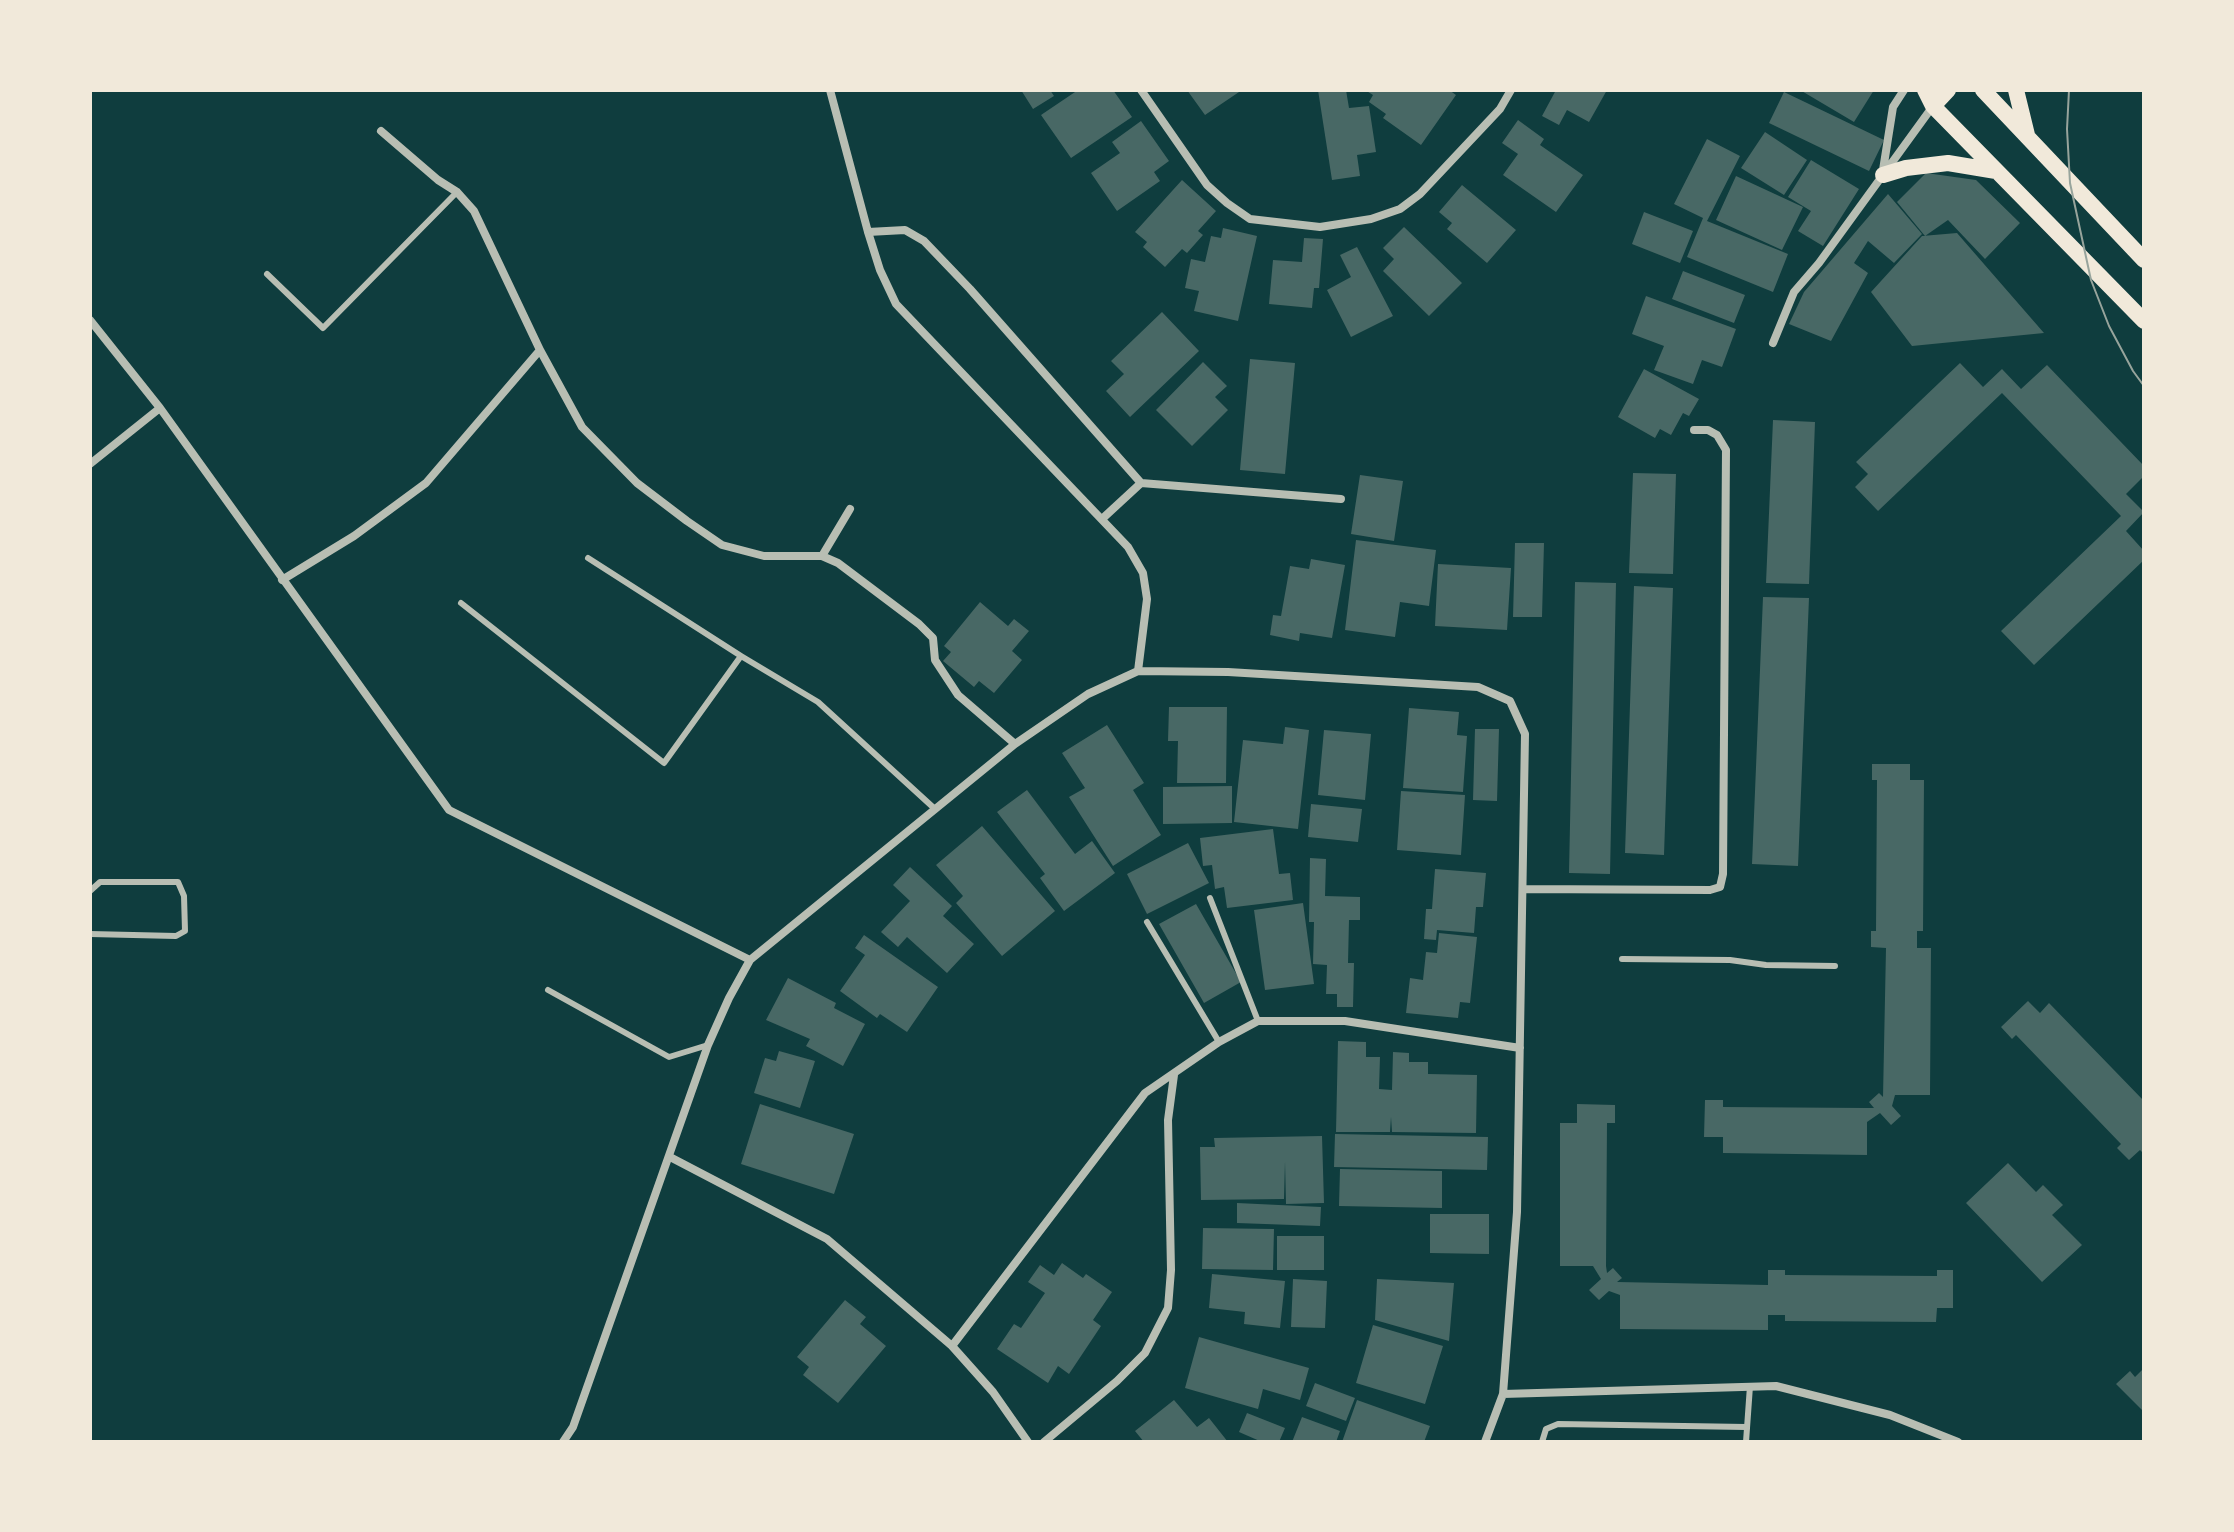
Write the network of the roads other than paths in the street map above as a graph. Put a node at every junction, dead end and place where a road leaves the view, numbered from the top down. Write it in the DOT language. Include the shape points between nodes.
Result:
graph roads {
  1 [pos="830,90"];
  2 [pos="1141,90"];
  3 [pos="1511,90"];
  4 [pos="1904,90"];
  5 [pos="1925,90"];
  6 [pos="1948,90"];
  7 [pos="1983,90"];
  8 [pos="2016,90"];
  9 [pos="1933,106"];
  10 [pos="381,131"];
  11 [pos="2027,136"];
  12 [pos="1996,171"];
  13 [pos="1883,175"];
  14 [pos="457,192"];
  15 [pos="868,232"];
  16 [pos="2144,260"];
  17 [pos="267,274"];
  18 [pos="90,320"];
  19 [pos="2144,321"];
  20 [pos="1773,343"];
  21 [pos="540,350"];
  22 [pos="160,408"];
  23 [pos="1694,430"];
  24 [pos="90,464"];
  25 [pos="1141,483"];
  26 [pos="1341,499"];
  27 [pos="850,509"];
  28 [pos="1102,519"];
  29 [pos="822,556"];
  30 [pos="588,558"];
  31 [pos="282,580"];
  32 [pos="461,603"];
  33 [pos="741,656"];
  34 [pos="1138,671"];
  35 [pos="1015,744"];
  36 [pos="935,809"];
  37 [pos="1523,889"];
  38 [pos="90,891"];
  39 [pos="1210,898"];
  40 [pos="1147,922"];
  41 [pos="90,934"];
  42 [pos="1622,959"];
  43 [pos="750,960"];
  44 [pos="1835,966"];
  45 [pos="548,990"];
  46 [pos="1258,1021"];
  47 [pos="1219,1042"];
  48 [pos="708,1045"];
  49 [pos="1520,1048"];
  50 [pos="1174,1075"];
  51 [pos="670,1157"];
  52 [pos="952,1346"];
  53 [pos="1750,1386"];
  54 [pos="1503,1394"];
  55 [pos="1746,1427"];
  56 [pos="1947,1439"];
  57 [pos="563,1442"];
  58 [pos="1028,1442"];
  59 [pos="1044,1442"];
  60 [pos="1485,1442"];
  61 [pos="1542,1442"];
  62 [pos="1746,1442"];
  63 [pos="1958,1442"];
  1 -- 15 [label="street"];
  2 -- 3 [label="street" via="1207,185 1227,203 1250,219 1320,227 1400,209 1500,109"];
  4 -- 13 [label="street" via="1893,107"];
  5 -- 9 [label="main road"];
  6 -- 9 [label="main road"];
  7 -- 11 [label="main road"];
  8 -- 11 [label="main road"];
  9 -- 12 [label="main road"];
  9 -- 13 [label="street"];
  10 -- 14 [label="street"];
  11 -- 16 [label="main road"];
  12 -- 13 [label="main road" via="1948,163"];
  12 -- 19 [label="main road"];
  13 -- 20 [label="street" via="1794,292"];
  14 -- 17 [label="lane" via="323,328"];
  14 -- 21 [label="street" via="474,211"];
  15 -- 25 [label="street" via="905,230 924,241"];
  15 -- 28 [label="street" via="896,304"];
  18 -- 22 [label="street"];
  21 -- 29 [label="street" via="582,427 637,483 687,521 722,545 764,556"];
  21 -- 31 [label="street" via="426,483"];
  22 -- 24 [label="street"];
  22 -- 31 [label="street"];
  23 -- 37 [label="street" via="1717,435 1726,450 1720,887"];
  25 -- 26 [label="street"];
  25 -- 28 [label="street"];
  27 -- 29 [label="street"];
  28 -- 34 [label="street" via="1143,573 1147,599"];
  29 -- 35 [label="street" via="919,624 933,638 935,660 958,695"];
  30 -- 33 [label="lane"];
  31 -- 43 [label="street" via="449,810"];
  32 -- 33 [label="lane" via="664,763"];
  33 -- 36 [label="lane" via="818,702"];
  34 -- 35 [label="street" via="1088,694"];
  34 -- 37 [label="street" via="1478,687 1510,701 1525,734"];
  35 -- 36 [label="street"];
  36 -- 43 [label="street"];
  37 -- 49 [label="street"];
  38 -- 41 [label="lane" via="100,882 178,882 185,931 176,936"];
  39 -- 46 [label="lane"];
  40 -- 47 [label="lane"];
  42 -- 44 [label="lane"];
  43 -- 48 [label="street"];
  45 -- 48 [label="lane" via="669,1057"];
  46 -- 47 [label="street"];
  46 -- 49 [label="street" via="1345,1021"];
  47 -- 50 [label="street"];
  48 -- 51 [label="street"];
  49 -- 54 [label="street" via="1517,1212"];
  50 -- 52 [label="street" via="1145,1093"];
  50 -- 59 [label="street" via="1168,1120 1168,1308 1145,1353"];
  51 -- 52 [label="street" via="827,1239"];
  51 -- 57 [label="street" via="573,1427"];
  52 -- 58 [label="street"];
  53 -- 54 [label="street"];
  53 -- 55 [label="lane"];
  53 -- 56 [label="street" via="1776,1386 1861,1408"];
  54 -- 60 [label="street"];
  55 -- 61 [label="lane" via="1558,1424 1546,1429"];
  55 -- 62 [label="lane"];
  56 -- 63 [label="street"];
}
